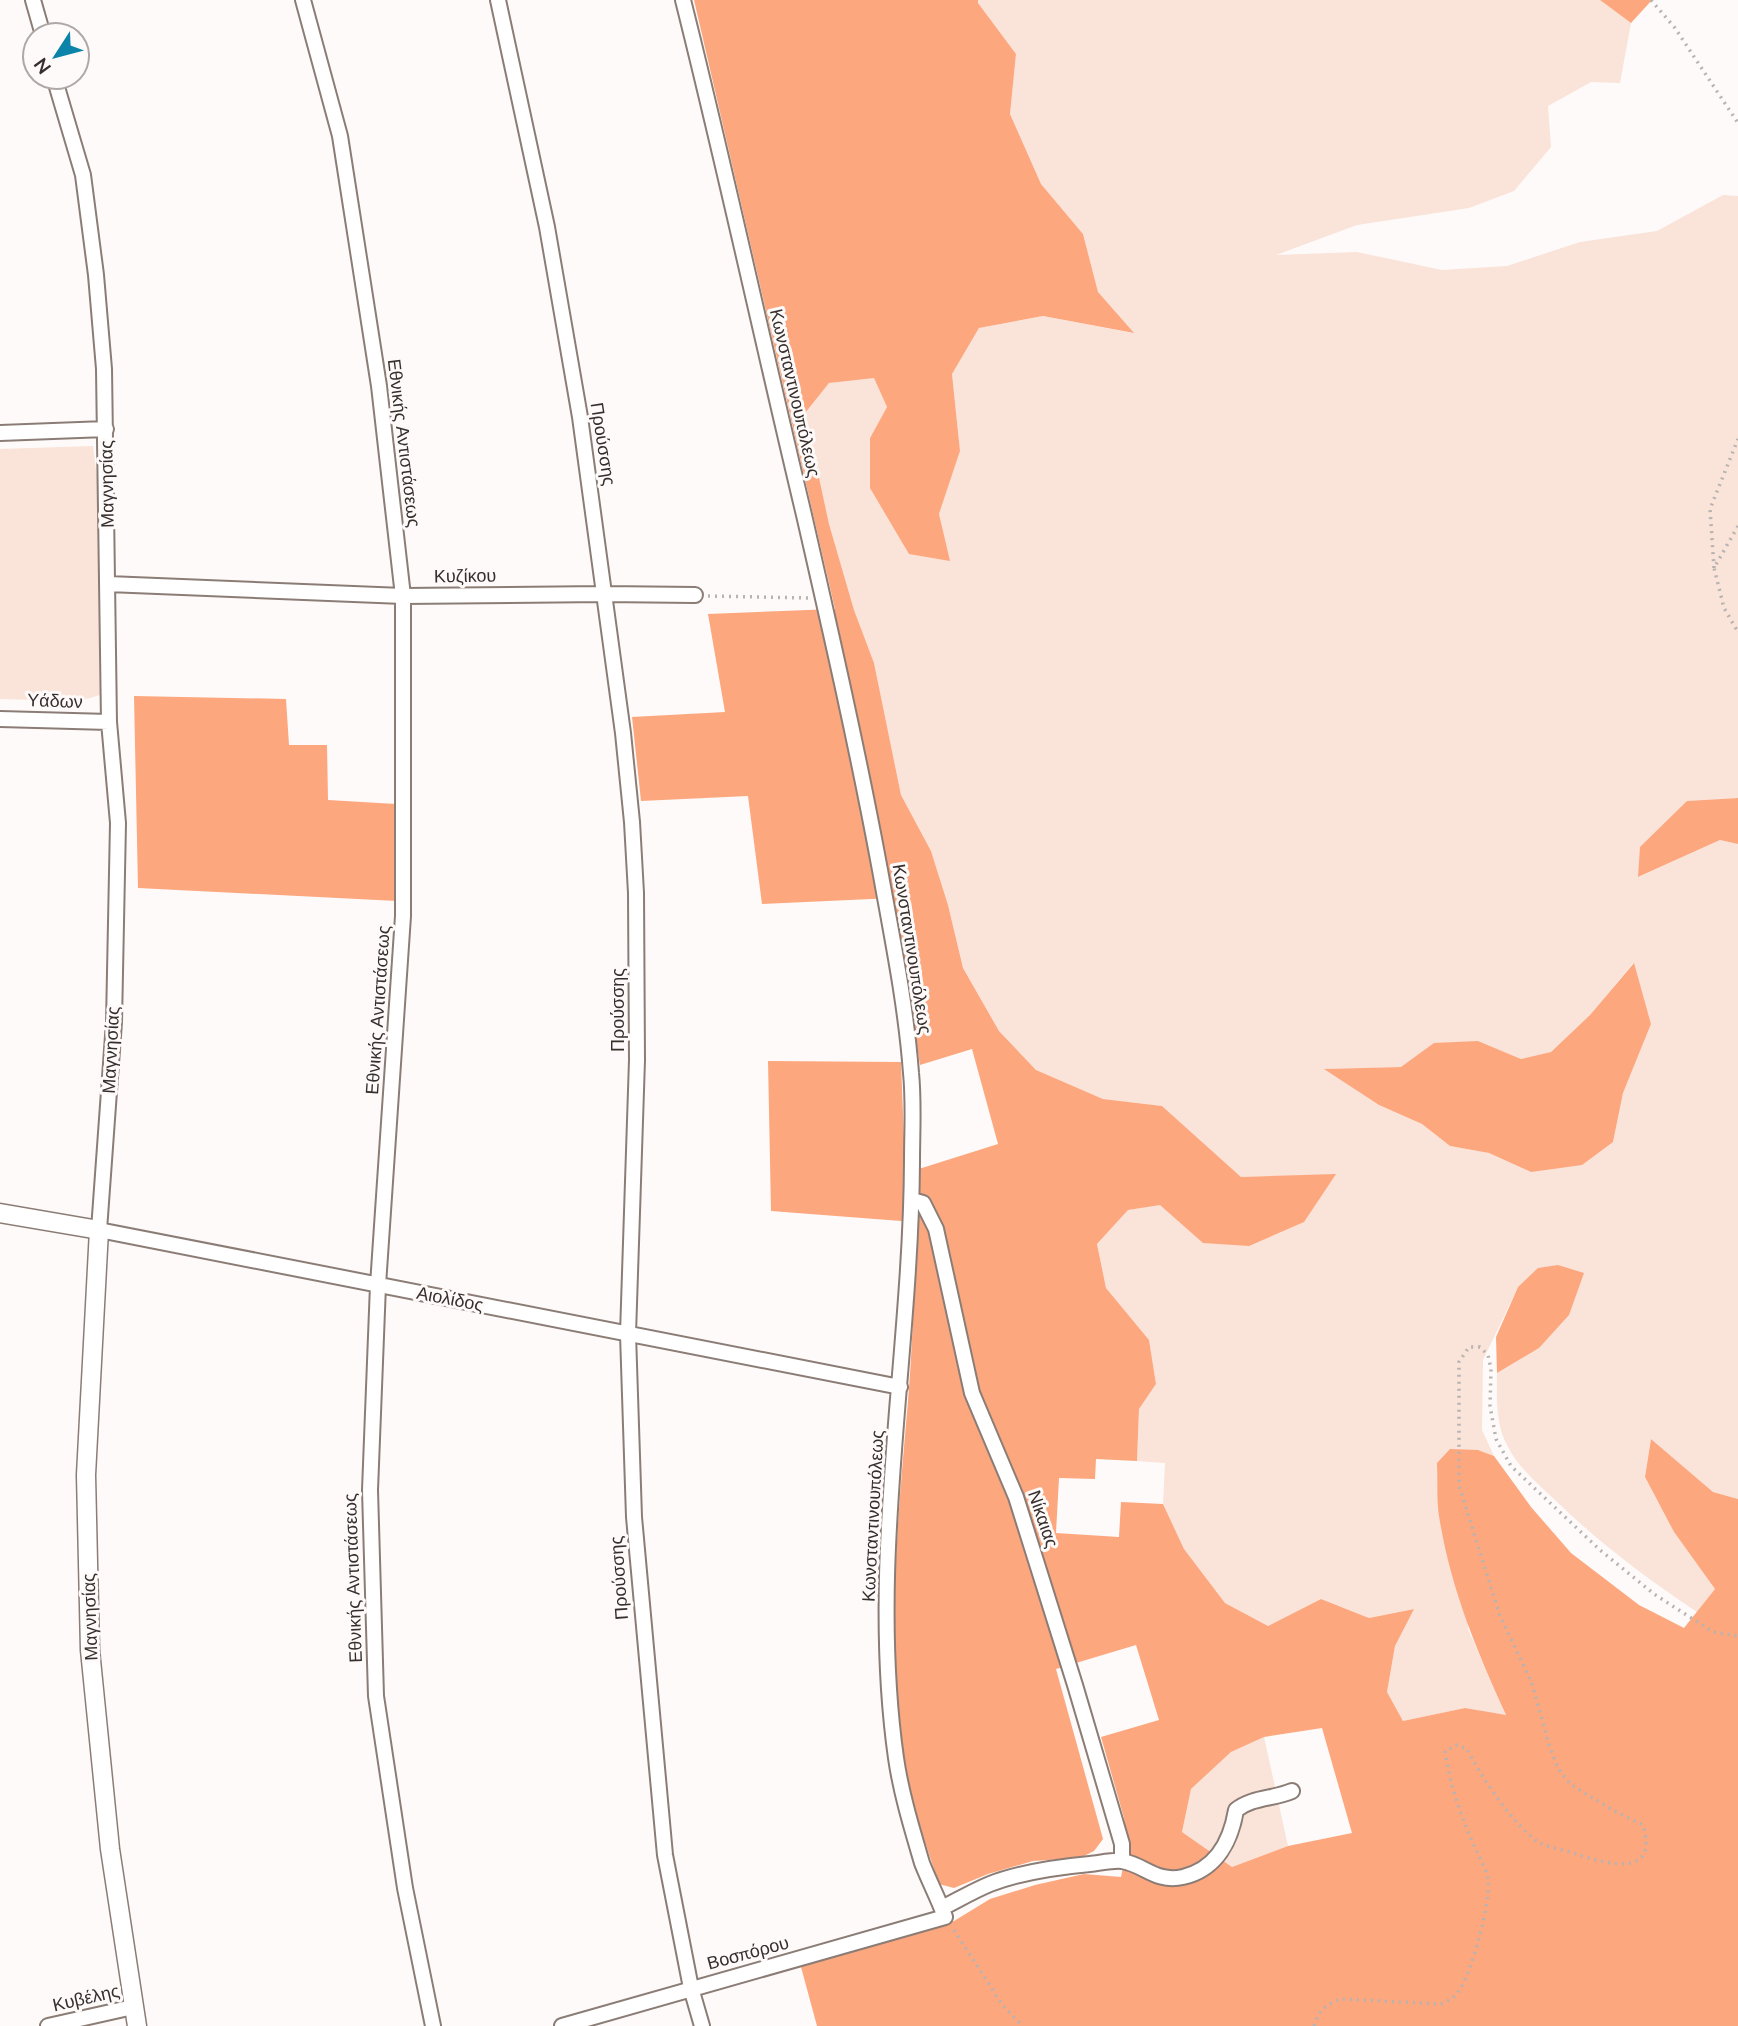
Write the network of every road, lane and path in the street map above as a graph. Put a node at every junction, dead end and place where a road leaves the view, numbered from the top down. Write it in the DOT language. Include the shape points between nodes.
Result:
graph roads {
  1 [pos="33,0"];
  2 [pos="303,0"];
  3 [pos="498,0"];
  4 [pos="683,0"];
  5 [pos="1651,0"];
  6 [pos="39,21"];
  7 [pos="58,91"];
  8 [pos="1738,123"];
  9 [pos="106,429"];
  10 [pos="0,433"];
  11 [pos="1738,439"];
  12 [pos="1738,526"];
  13 [pos="1714,568"];
  14 [pos="108,584"];
  15 [pos="604,594"];
  16 [pos="695,595"];
  17 [pos="403,596"];
  18 [pos="823,598"];
  19 [pos="1738,632"];
  20 [pos="0,719"];
  21 [pos="109,722"];
  22 [pos="912,1200"];
  23 [pos="0,1213"];
  24 [pos="99,1230"];
  25 [pos="378,1285"];
  26 [pos="628,1334"];
  27 [pos="900,1387"];
  28 [pos="1738,1636"];
  29 [pos="1292,1791"];
  30 [pos="1122,1861"];
  31 [pos="943,1912"];
  32 [pos="691,1988"];
  33 [pos="133,2007"];
  34 [pos="48,2026"];
  35 [pos="137,2026"];
  36 [pos="433,2026"];
  37 [pos="562,2026"];
  38 [pos="702,2026"];
  39 [pos="1023,2026"];
  40 [pos="1314,2026"];
  1 -- 6 [label="street"];
  2 -- 17 [label="street, Εθνικής Αντιστάσεως" via="340,136 379,386"];
  3 -- 15 [label="street, Προύσσης" via="547,227"];
  4 -- 18 [label="street, Κωνσταντινουπόλεως"];
  5 -- 8 [label="path"];
  7 -- 9 [label="street, Μαγνησίας" via="83,175 96,275"];
  9 -- 10 [label="street"];
  9 -- 14 [label="street, Μαγνησίας"];
  11 -- 13 [label="path" via="1710,509"];
  12 -- 13 [label="path"];
  13 -- 19 [label="path" via="1724,608"];
  14 -- 17 [label="street, Κυζίκου"];
  14 -- 21 [label="street, Μαγνησίας"];
  15 -- 16 [label="street, Κυζίκου"];
  15 -- 17 [label="street, Κυζίκου"];
  15 -- 26 [label="street, Προύσσης" via="623,733 636,893 637,1060"];
  16 -- 18 [label="path"];
  17 -- 25 [label="street, Εθνικής Αντιστάσεως" via="403,916"];
  18 -- 22 [label="street, Κωνσταντινουπόλεως" via="892,938 912,1076"];
  20 -- 21 [label="street, Υάδων"];
  21 -- 24 [label="street, Μαγνησίας" via="118,823 114,1022"];
  22 -- 27 [label="street, Κωνσταντινουπόλεως"];
  22 -- 30 [label="street, Νίκαιας" via="923,1203 936,1229 972,1393 1016,1497 1047,1593 1122,1844"];
  23 -- 24 [label="street, Αιολίδος"];
  24 -- 25 [label="street, Αιολίδος"];
  24 -- 33 [label="street, Μαγνησίας" via="86,1475 90,1650 110,1849"];
  25 -- 26 [label="street, Αιολίδος"];
  25 -- 36 [label="street, Εθνικής Αντιστάσεως" via="370,1490 376,1696 405,1888"];
  26 -- 27 [label="street, Αιολίδος"];
  26 -- 32 [label="street, Προύσσης" via="633,1505 644,1643 665,1855"];
  27 -- 31 [label="street, Κωνσταντινουπόλεως" via="889,1507 891,1708 908,1810 923,1866"];
  28 -- 40 [label="path" via="1713,1632 1654,1594 1511,1466 1496,1439 1488,1355 1480,1347 1469,1347 1459,1362 1459,1485 1500,1616 1532,1683 1558,1768 1570,1784 1643,1825 1646,1853 1636,1862 1623,1864 1539,1842 1505,1809 1467,1749 1457,1745 1446,1751 1448,1774 1489,1879 1486,1911 1461,1990 1441,2004 1341,1999 1327,2004"];
  29 -- 30 [label="street" via="1251,1801 1236,1810 1234,1828 1224,1848 1197,1872 1171,1879 1157,1877"];
  30 -- 31 [label="street, Βοσπόρου" via="1029,1873 990,1884"];
  31 -- 32 [label="street, Βοσπόρου"];
  31 -- 39 [label="path" via="1003,2006"];
  32 -- 37 [label="street, Βοσπόρου"];
  32 -- 38 [label="street, Προύσσης"];
  33 -- 34 [label="street, Κυβέλης"];
  33 -- 35 [label="street, Μαγνησίας"];
}
